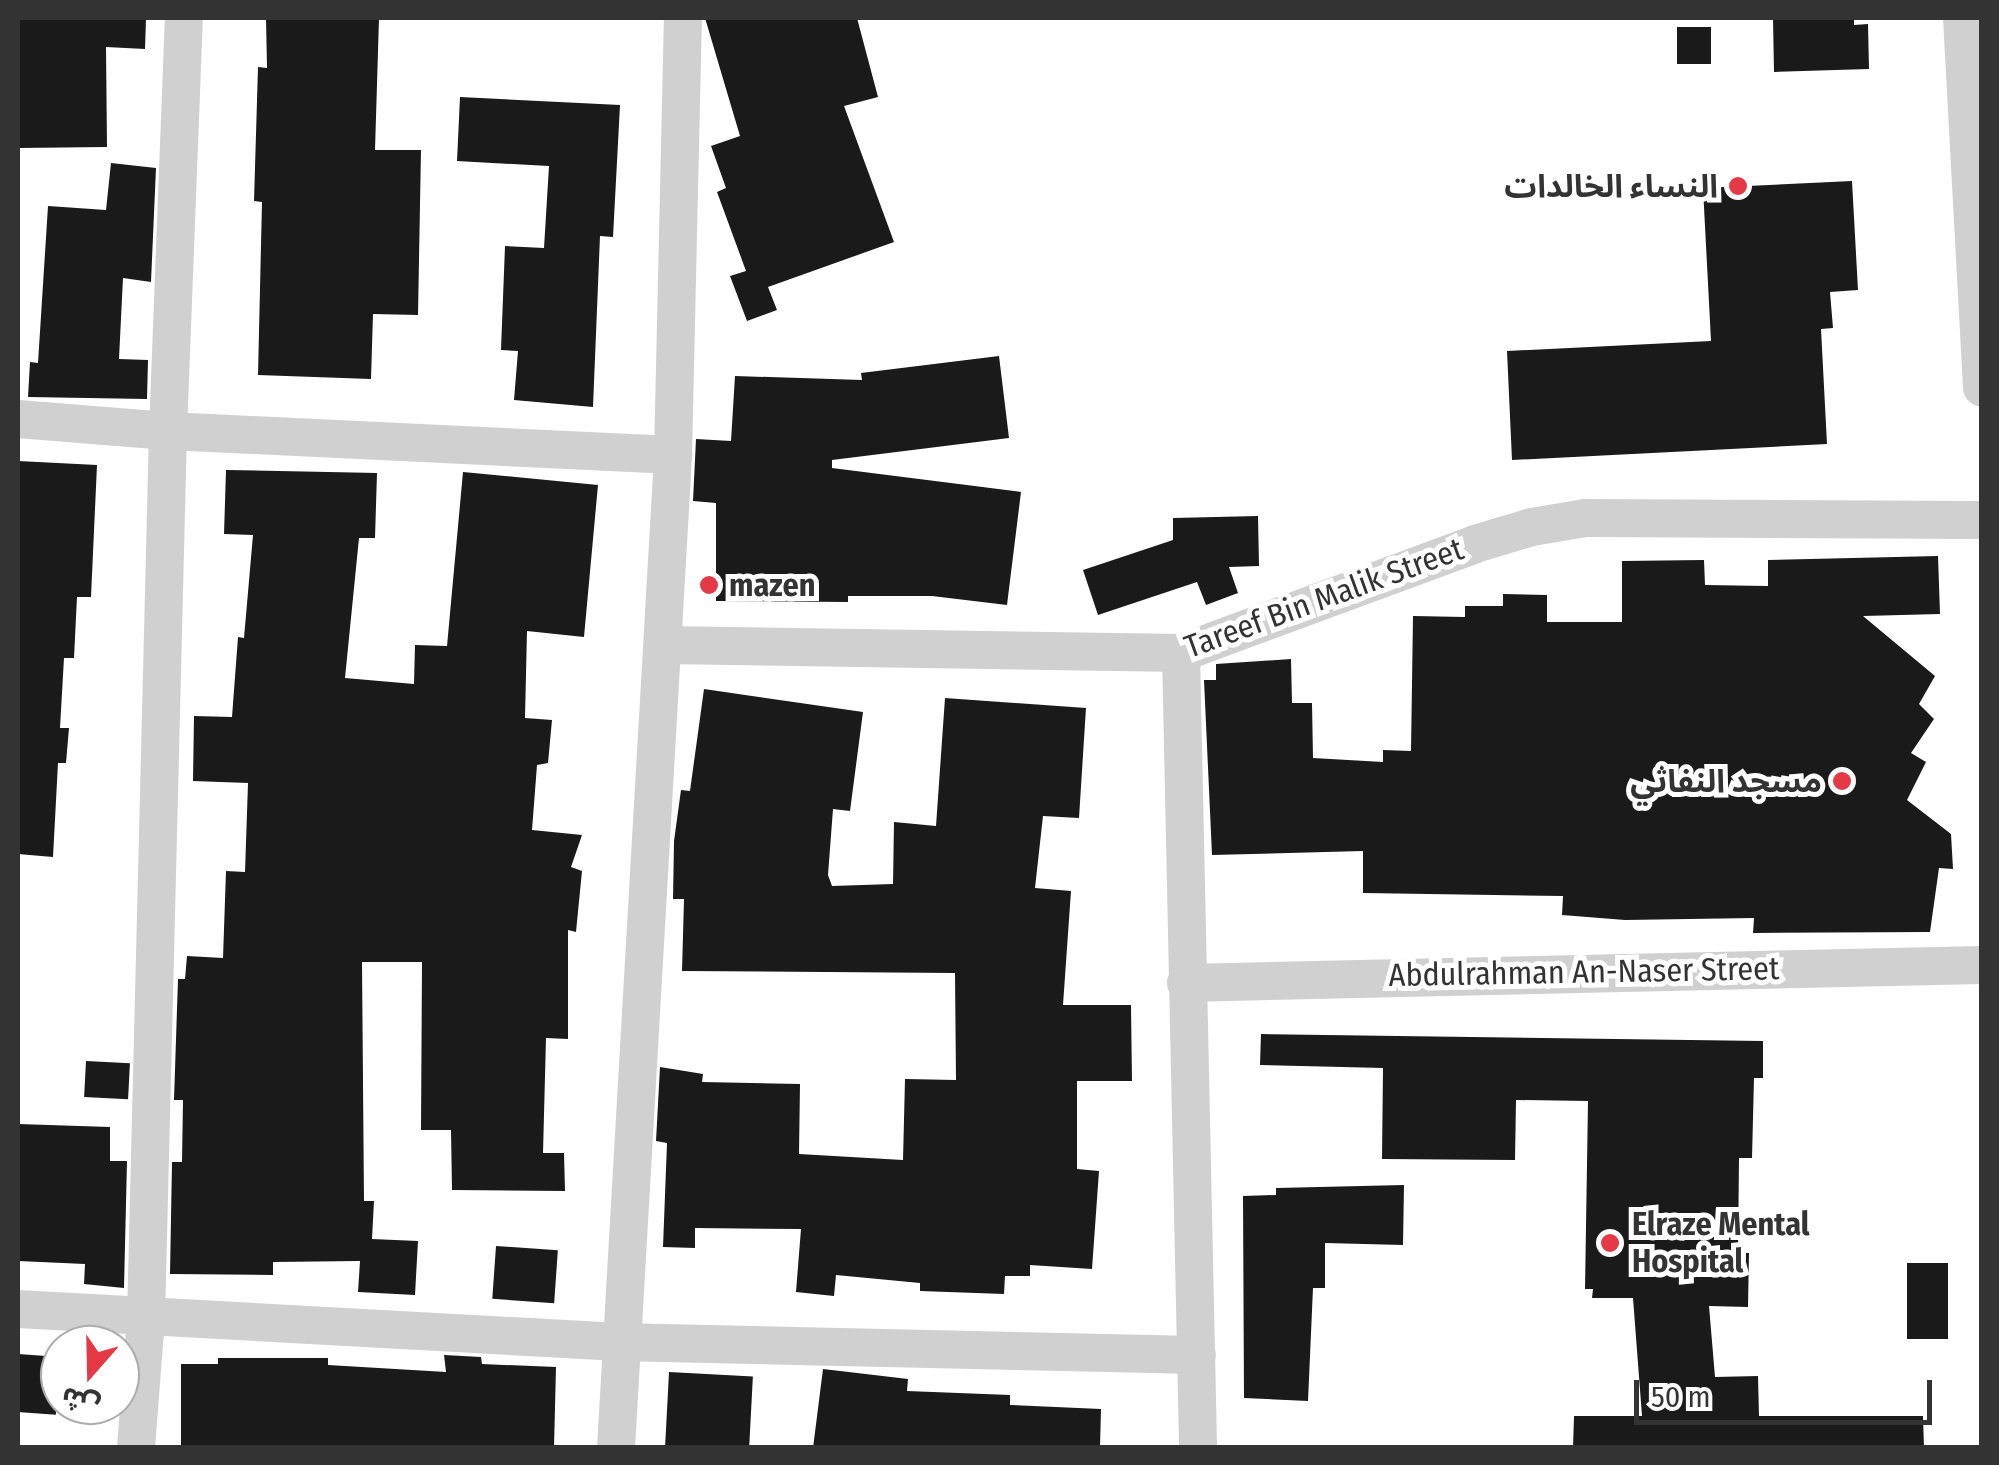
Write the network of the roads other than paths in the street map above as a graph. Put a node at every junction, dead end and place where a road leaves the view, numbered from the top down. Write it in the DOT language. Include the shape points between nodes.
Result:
graph roads {
  1 [pos="184,18"];
  2 [pos="683,18"];
  3 [pos="1962,18"];
  4 [pos="1975,100"];
  5 [pos="1982,386"];
  6 [pos="18,419"];
  7 [pos="168,431"];
  8 [pos="673,455"];
  9 [pos="1982,520"];
  10 [pos="663,645"];
  11 [pos="1181,653"];
  12 [pos="1982,965"];
  13 [pos="1186,983"];
  14 [pos="18,1309"];
  15 [pos="146,1318"];
  16 [pos="619,1342"];
  17 [pos="1197,1355"];
  18 [pos="136,1448"];
  19 [pos="616,1448"];
  20 [pos="1198,1448"];
  1 -- 7 [label="street"];
  2 -- 8 [label="street"];
  3 -- 4 [label="street"];
  4 -- 5 [label="street"];
  6 -- 7 [label="street"];
  7 -- 8 [label="street"];
  7 -- 15 [label="street"];
  8 -- 10 [label="street"];
  9 -- 11 [label="street, Tareef Bin Malik Street" via="1585,518 1532,527"];
  10 -- 11 [label="street, Tareef Bin Malik Street"];
  10 -- 16 [label="street"];
  11 -- 13 [label="street"];
  12 -- 13 [label="street, Abdulrahman An-Naser Street"];
  13 -- 17 [label="street"];
  14 -- 15 [label="street"];
  15 -- 16 [label="street"];
  15 -- 18 [label="street"];
  16 -- 17 [label="street"];
  16 -- 19 [label="street"];
  17 -- 20 [label="street"];
}
